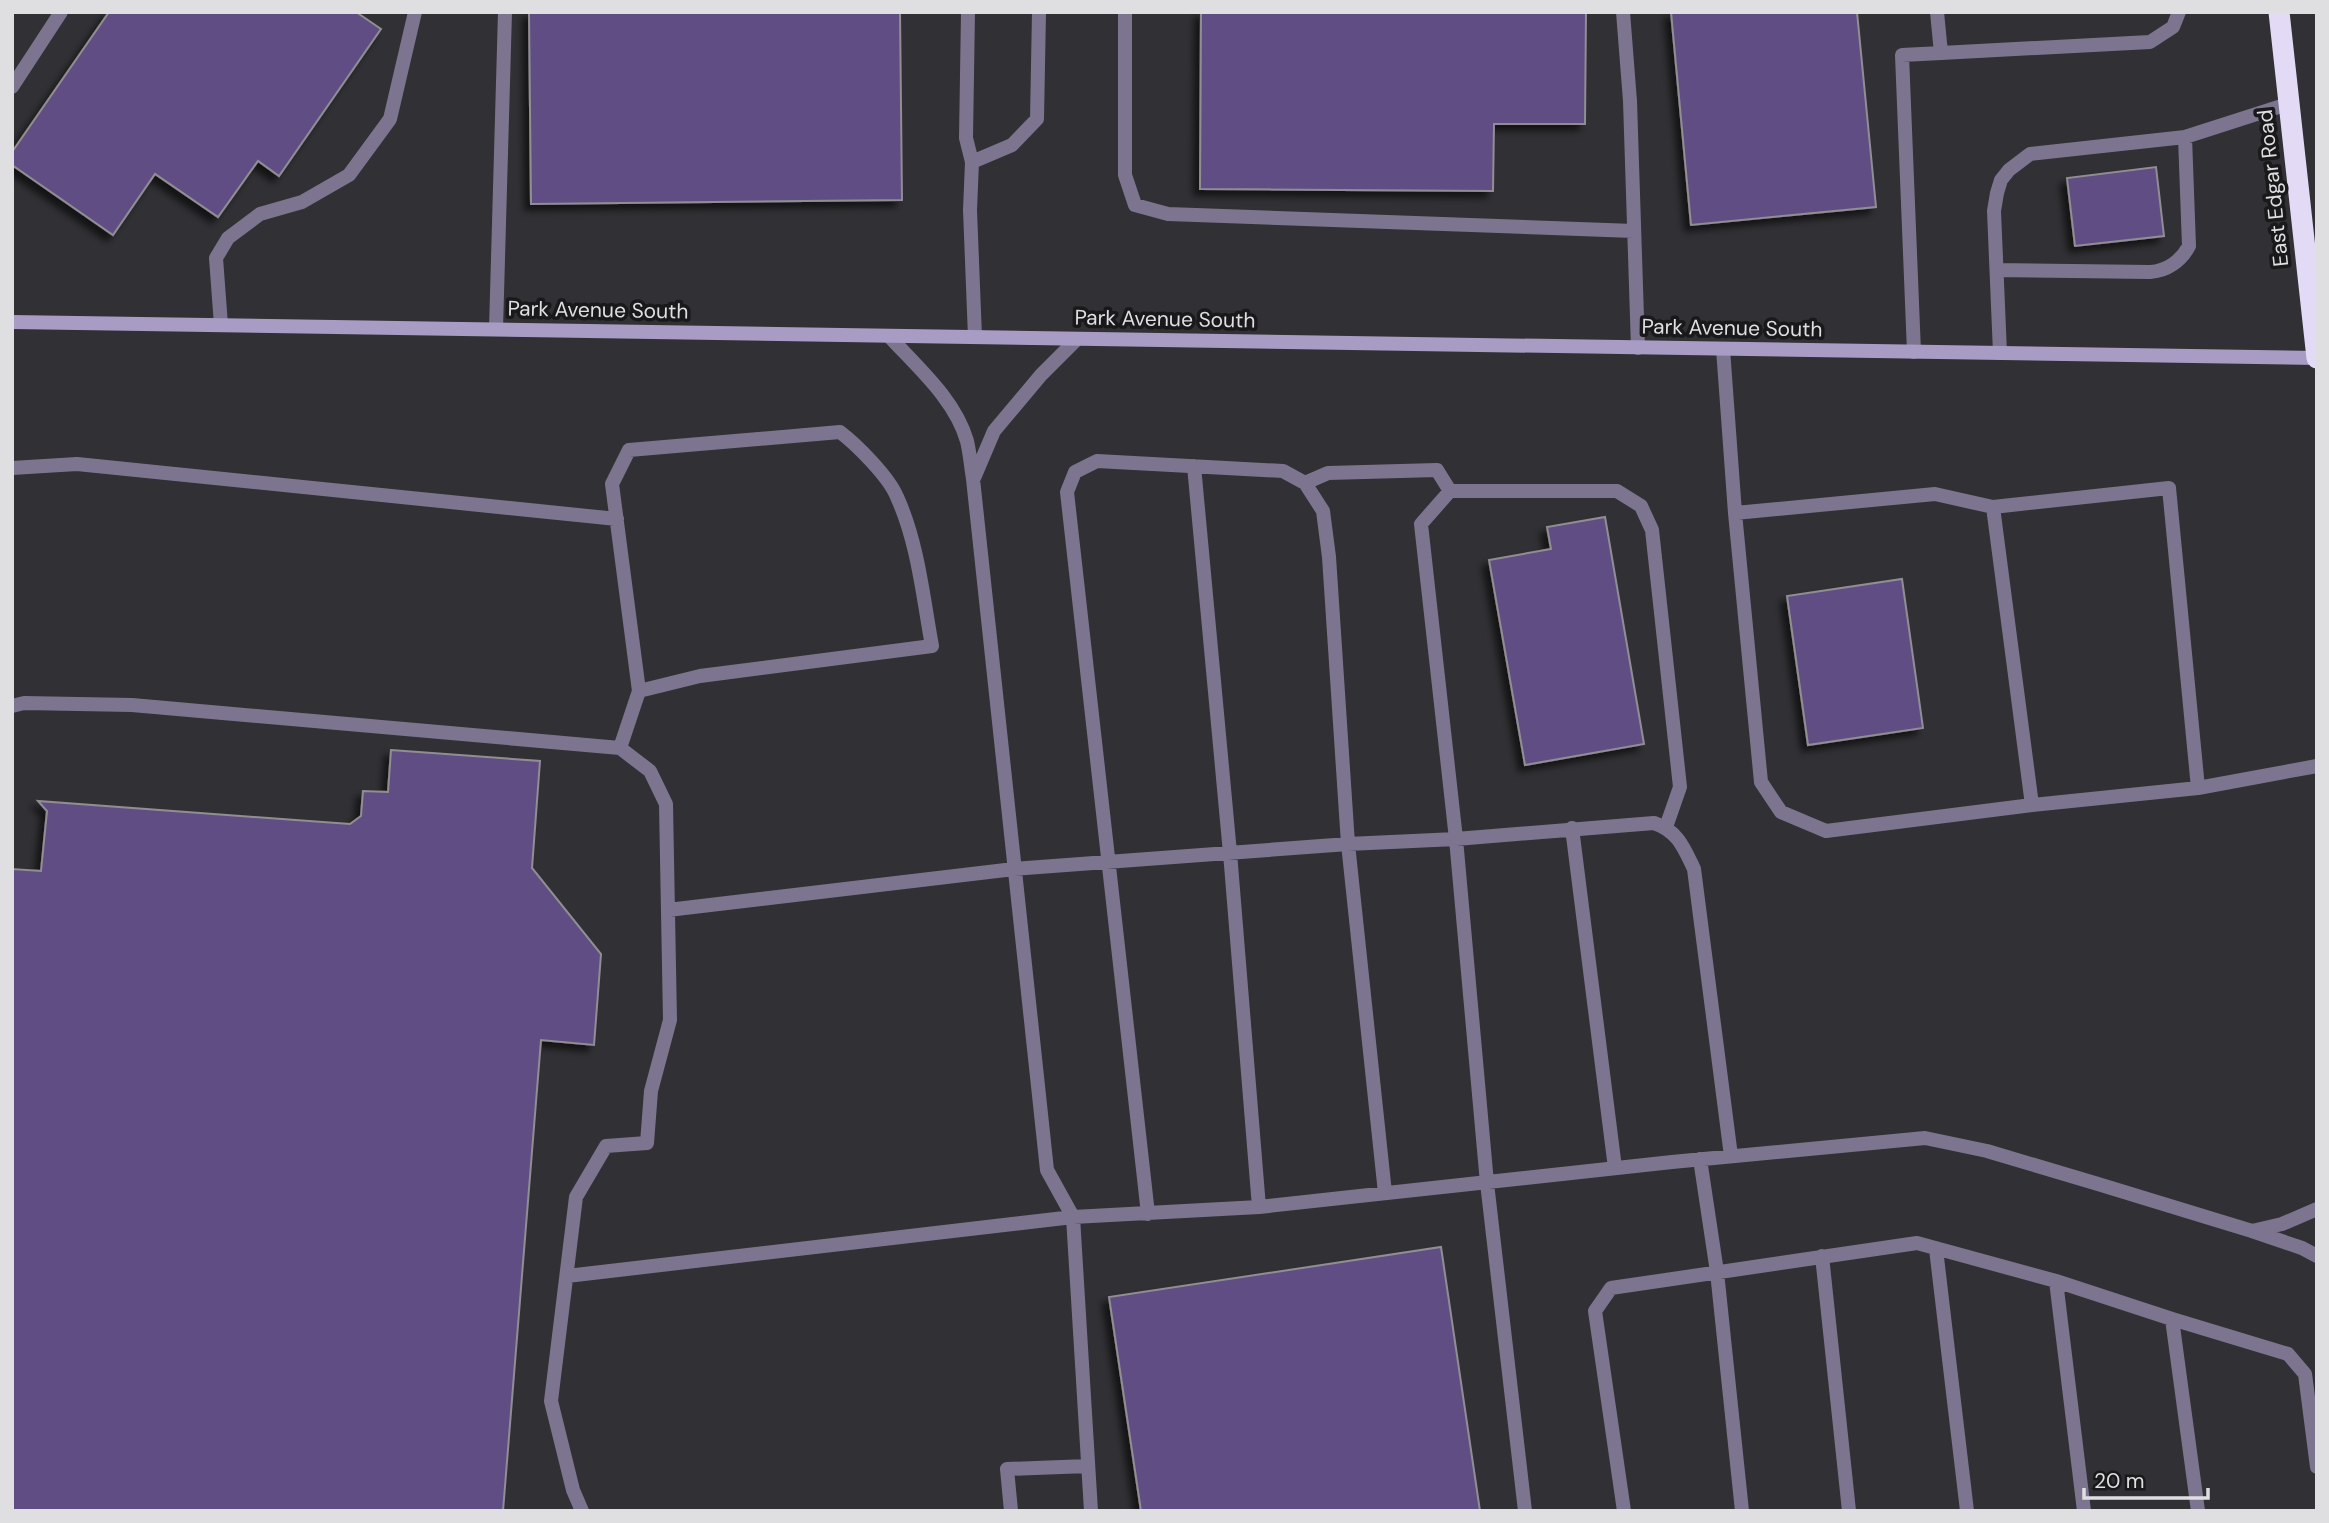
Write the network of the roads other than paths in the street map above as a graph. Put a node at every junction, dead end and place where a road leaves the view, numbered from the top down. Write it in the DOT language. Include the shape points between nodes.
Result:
graph roads {
  1 [pos="61,12"];
  2 [pos="415,12"];
  3 [pos="505,12"];
  4 [pos="968,12"];
  5 [pos="1039,12"];
  6 [pos="1125,12"];
  7 [pos="1623,12"];
  8 [pos="1937,12"];
  9 [pos="2179,12"];
  10 [pos="2279,12"];
  11 [pos="1941,52"];
  12 [pos="12,87"];
  13 [pos="2288,104"];
  14 [pos="2185,137"];
  15 [pos="972,162"];
  16 [pos="1634,231"];
  17 [pos="1997,271"];
  18 [pos="12,322"];
  19 [pos="221,325"];
  20 [pos="496,329"];
  21 [pos="889,336"];
  22 [pos="975,337"];
  23 [pos="1077,339"];
  24 [pos="1638,348"];
  25 [pos="1723,349"];
  26 [pos="1914,352"];
  27 [pos="2000,353"];
  28 [pos="2317,358"];
  29 [pos="1194,466"];
  30 [pos="12,468"];
  31 [pos="973,480"];
  32 [pos="1305,484"];
  33 [pos="1450,491"];
  34 [pos="1993,507"];
  35 [pos="1735,513"];
  36 [pos="617,519"];
  37 [pos="639,691"];
  38 [pos="12,706"];
  39 [pos="620,748"];
  40 [pos="2317,766"];
  41 [pos="2198,788"];
  42 [pos="2032,805"];
  43 [pos="1666,827"];
  44 [pos="1572,828"];
  45 [pos="1456,839"];
  46 [pos="1348,844"];
  47 [pos="1230,853"];
  48 [pos="1109,861"];
  49 [pos="1014,869"];
  50 [pos="668,910"];
  51 [pos="1731,1156"];
  52 [pos="1700,1159"];
  53 [pos="1615,1168"];
  54 [pos="1487,1183"];
  55 [pos="1385,1193"];
  56 [pos="1259,1207"];
  57 [pos="2317,1209"];
  58 [pos="1148,1214"];
  59 [pos="1073,1217"];
  60 [pos="2252,1231"];
  61 [pos="1936,1249"];
  62 [pos="1822,1256"];
  63 [pos="2317,1256"];
  64 [pos="1717,1272"];
  65 [pos="567,1276"];
  66 [pos="2056,1281"];
  67 [pos="2172,1319"];
  68 [pos="1088,1466"];
  69 [pos="2317,1467"];
  70 [pos="582,1511"];
  71 [pos="1011,1511"];
  72 [pos="1091,1511"];
  73 [pos="1525,1511"];
  74 [pos="1624,1511"];
  75 [pos="1742,1511"];
  76 [pos="1849,1511"];
  77 [pos="1968,1511"];
  78 [pos="2084,1511"];
  79 [pos="2198,1511"];
  1 -- 12 [label="street"];
  2 -- 19 [label="street" via="390,119 349,175 302,202 260,214 228,238 216,258"];
  3 -- 20 [label="street"];
  4 -- 15 [label="street" via="966,138"];
  5 -- 15 [label="street" via="1037,119 1012,145"];
  6 -- 16 [label="street" via="1125,175 1135,205 1168,214"];
  7 -- 16 [label="street"];
  8 -- 11 [label="street"];
  9 -- 11 [label="street" via="2173,27 2150,42"];
  10 -- 13 [label="highway, East Edgar Road"];
  11 -- 26 [label="street" via="1902,55"];
  13 -- 14 [label="street"];
  13 -- 28 [label="highway, East Edgar Road"];
  14 -- 17 [label="street" via="2030,154 2021,159 2001,180 1997,193"];
  14 -- 17 [label="street" via="2189,246 2179,261 2157,272"];
  15 -- 22 [label="street"];
  16 -- 24 [label="street"];
  17 -- 27 [label="street"];
  18 -- 19 [label="street, Park Avenue South"];
  19 -- 20 [label="street, Park Avenue South"];
  20 -- 21 [label="street, Park Avenue South"];
  21 -- 22 [label="street, Park Avenue South"];
  21 -- 31 [label="street" via="958,418"];
  22 -- 23 [label="street, Park Avenue South"];
  23 -- 24 [label="street, Park Avenue South"];
  23 -- 31 [label="street" via="994,431"];
  24 -- 25 [label="street, Park Avenue South"];
  25 -- 26 [label="street, Park Avenue South"];
  25 -- 35 [label="street"];
  26 -- 27 [label="street, Park Avenue South"];
  27 -- 28 [label="street, Park Avenue South"];
  29 -- 32 [label="street" via="1283,471"];
  29 -- 47 [label="street"];
  29 -- 48 [label="street" via="1097,461 1075,472 1068,492"];
  30 -- 36 [label="street" via="77,464"];
  31 -- 49 [label="street"];
  32 -- 33 [label="street" via="1328,472 1437,470"];
  32 -- 46 [label="street" via="1322,511 1329,556"];
  33 -- 43 [label="street" via="1617,491 1641,506 1652,530 1680,786"];
  33 -- 45 [label="street" via="1421,524"];
  34 -- 35 [label="street" via="1935,494"];
  34 -- 41 [label="street" via="2169,488"];
  34 -- 42 [label="street"];
  35 -- 42 [label="street" via="1761,782 1781,812 1826,831"];
  36 -- 37 [label="street"];
  36 -- 37 [label="street" via="612,484 629,450 840,432 858,446 897,494 911,535 932,646 700,676"];
  37 -- 39 [label="street"];
  38 -- 39 [label="street" via="132,705"];
  39 -- 50 [label="street" via="650,771 666,804"];
  40 -- 41 [label="street"];
  41 -- 42 [label="street"];
  43 -- 44 [label="street" via="1654,823"];
  43 -- 51 [label="street" via="1681,839 1694,869"];
  44 -- 45 [label="street"];
  44 -- 53 [label="street"];
  45 -- 46 [label="street"];
  45 -- 54 [label="street"];
  46 -- 47 [label="street"];
  46 -- 55 [label="street"];
  47 -- 48 [label="street"];
  47 -- 56 [label="street"];
  48 -- 49 [label="street"];
  48 -- 58 [label="street"];
  49 -- 50 [label="street"];
  49 -- 59 [label="street" via="1047,1170"];
  50 -- 65 [label="street" via="670,1020 652,1091 647,1143 606,1146 576,1197"];
  51 -- 52 [label="street"];
  51 -- 60 [label="street" via="1924,1138 1987,1151"];
  52 -- 53 [label="street"];
  52 -- 64 [label="street"];
  53 -- 54 [label="street"];
  54 -- 55 [label="street"];
  54 -- 73 [label="street"];
  55 -- 56 [label="street"];
  56 -- 58 [label="street"];
  57 -- 60 [label="street"];
  58 -- 59 [label="street"];
  59 -- 65 [label="street"];
  59 -- 68 [label="street"];
  60 -- 63 [label="street"];
  61 -- 62 [label="street" via="1917,1243"];
  61 -- 66 [label="street"];
  61 -- 77 [label="street"];
  62 -- 64 [label="street"];
  62 -- 76 [label="street"];
  64 -- 74 [label="street" via="1612,1287 1595,1311"];
  64 -- 75 [label="street"];
  65 -- 70 [label="street" via="551,1401"];
  66 -- 67 [label="street"];
  66 -- 78 [label="street"];
  67 -- 69 [label="street" via="2288,1354 2305,1374"];
  67 -- 79 [label="street"];
  68 -- 71 [label="street" via="1007,1469"];
  68 -- 72 [label="street"];
}
